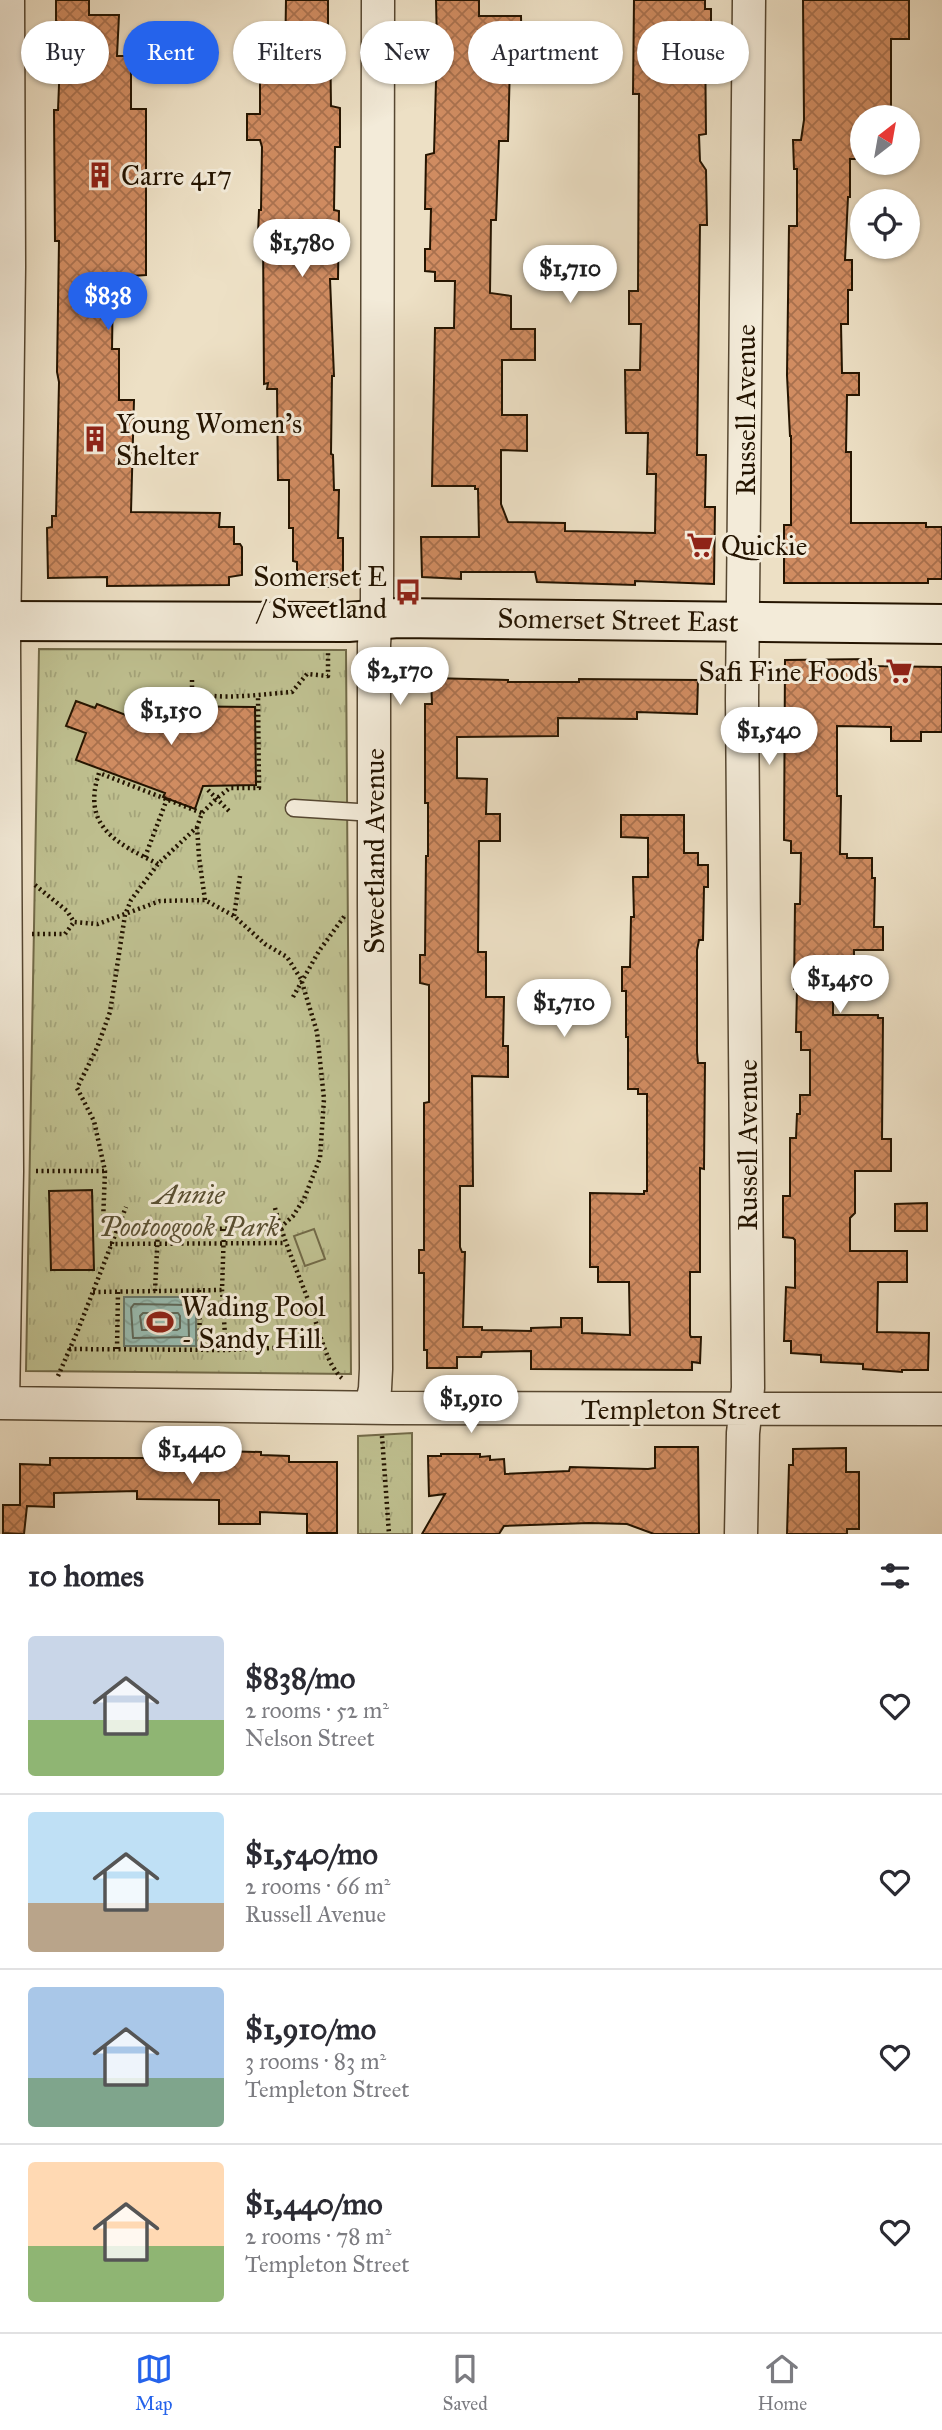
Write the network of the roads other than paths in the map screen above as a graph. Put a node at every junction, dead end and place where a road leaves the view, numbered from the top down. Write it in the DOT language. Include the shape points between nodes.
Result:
graph roads {
  1 [pos="8,0"];
  2 [pos="378,0"];
  3 [pos="749,0"];
  4 [pos="377,619"];
  5 [pos="2,621"];
  6 [pos="744,621"];
  7 [pos="942,624"];
  8 [pos="294,808"];
  9 [pos="374,813"];
  10 [pos="1,1403"];
  11 [pos="942,1409"];
  12 [pos="746,1410"];
  13 [pos="377,1418"];
  14 [pos="741,1534"];
  1 -- 5 [label="street" via="9,267"];
  2 -- 4 [label="street, Sweetland Avenue"];
  3 -- 6 [label="street, Russell Avenue"];
  4 -- 5 [label="street, Somerset Street East"];
  4 -- 6 [label="street, Somerset Street East"];
  4 -- 9 [label="street, Sweetland Avenue"];
  5 -- 10 [label="street" via="7,1171"];
  6 -- 7 [label="street, Somerset Street East"];
  6 -- 12 [label="street, Russell Avenue"];
  8 -- 9 [label="lane"];
  9 -- 13 [label="street, Sweetland Avenue"];
  10 -- 13 [label="street, Templeton Street"];
  11 -- 12 [label="street, Templeton Street"];
  12 -- 13 [label="street, Templeton Street"];
  12 -- 14 [label="street, Russell Avenue"];
}
